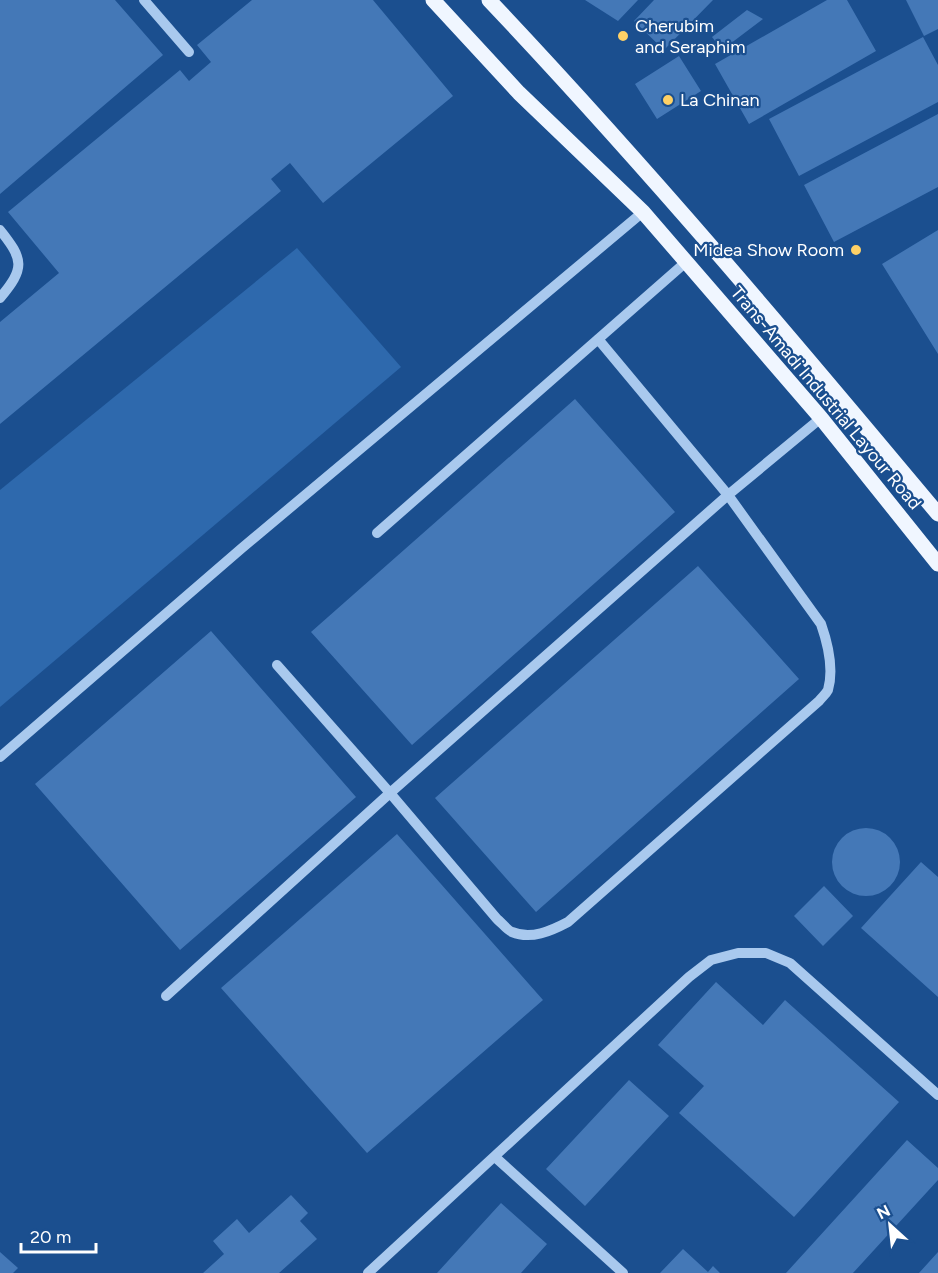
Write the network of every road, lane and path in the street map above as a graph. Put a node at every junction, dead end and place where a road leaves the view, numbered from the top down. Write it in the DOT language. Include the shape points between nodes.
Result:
graph roads {
  1 [pos="144,0"];
  2 [pos="433,0"];
  3 [pos="489,0"];
  4 [pos="189,52"];
  5 [pos="643,212"];
  6 [pos="0,230"];
  7 [pos="686,262"];
  8 [pos="0,298"];
  9 [pos="598,339"];
  10 [pos="821,418"];
  11 [pos="728,495"];
  12 [pos="938,514"];
  13 [pos="377,533"];
  14 [pos="938,564"];
  15 [pos="277,665"];
  16 [pos="0,757"];
  17 [pos="390,793"];
  18 [pos="166,996"];
  19 [pos="938,1095"];
  20 [pos="495,1157"];
  21 [pos="368,1273"];
  22 [pos="623,1273"];
  1 -- 4 [label="street"];
  2 -- 5 [label="main road, Trans-Amadi Industrial Layour Road" via="519,93"];
  3 -- 12 [label="main road, Trans-Amadi Industrial Layour Road" via="650,175"];
  5 -- 7 [label="main road, Trans-Amadi Industrial Layour Road"];
  5 -- 16 [label="street"];
  6 -- 8 [label="street" via="19,262 14,281"];
  7 -- 9 [label="street"];
  7 -- 10 [label="main road, Trans-Amadi Industrial Layour Road"];
  9 -- 11 [label="street"];
  9 -- 13 [label="street"];
  10 -- 11 [label="street"];
  10 -- 14 [label="main road, Trans-Amadi Industrial Layour Road"];
  11 -- 17 [label="street"];
  11 -- 17 [label="street" via="821,624 830,668 827,691 604,891 568,922 550,931 531,935 512,932"];
  15 -- 17 [label="street"];
  17 -- 18 [label="street"];
  19 -- 20 [label="street" via="790,963 766,953 738,953 711,960 689,977"];
  20 -- 21 [label="street"];
  20 -- 22 [label="street"];
}
